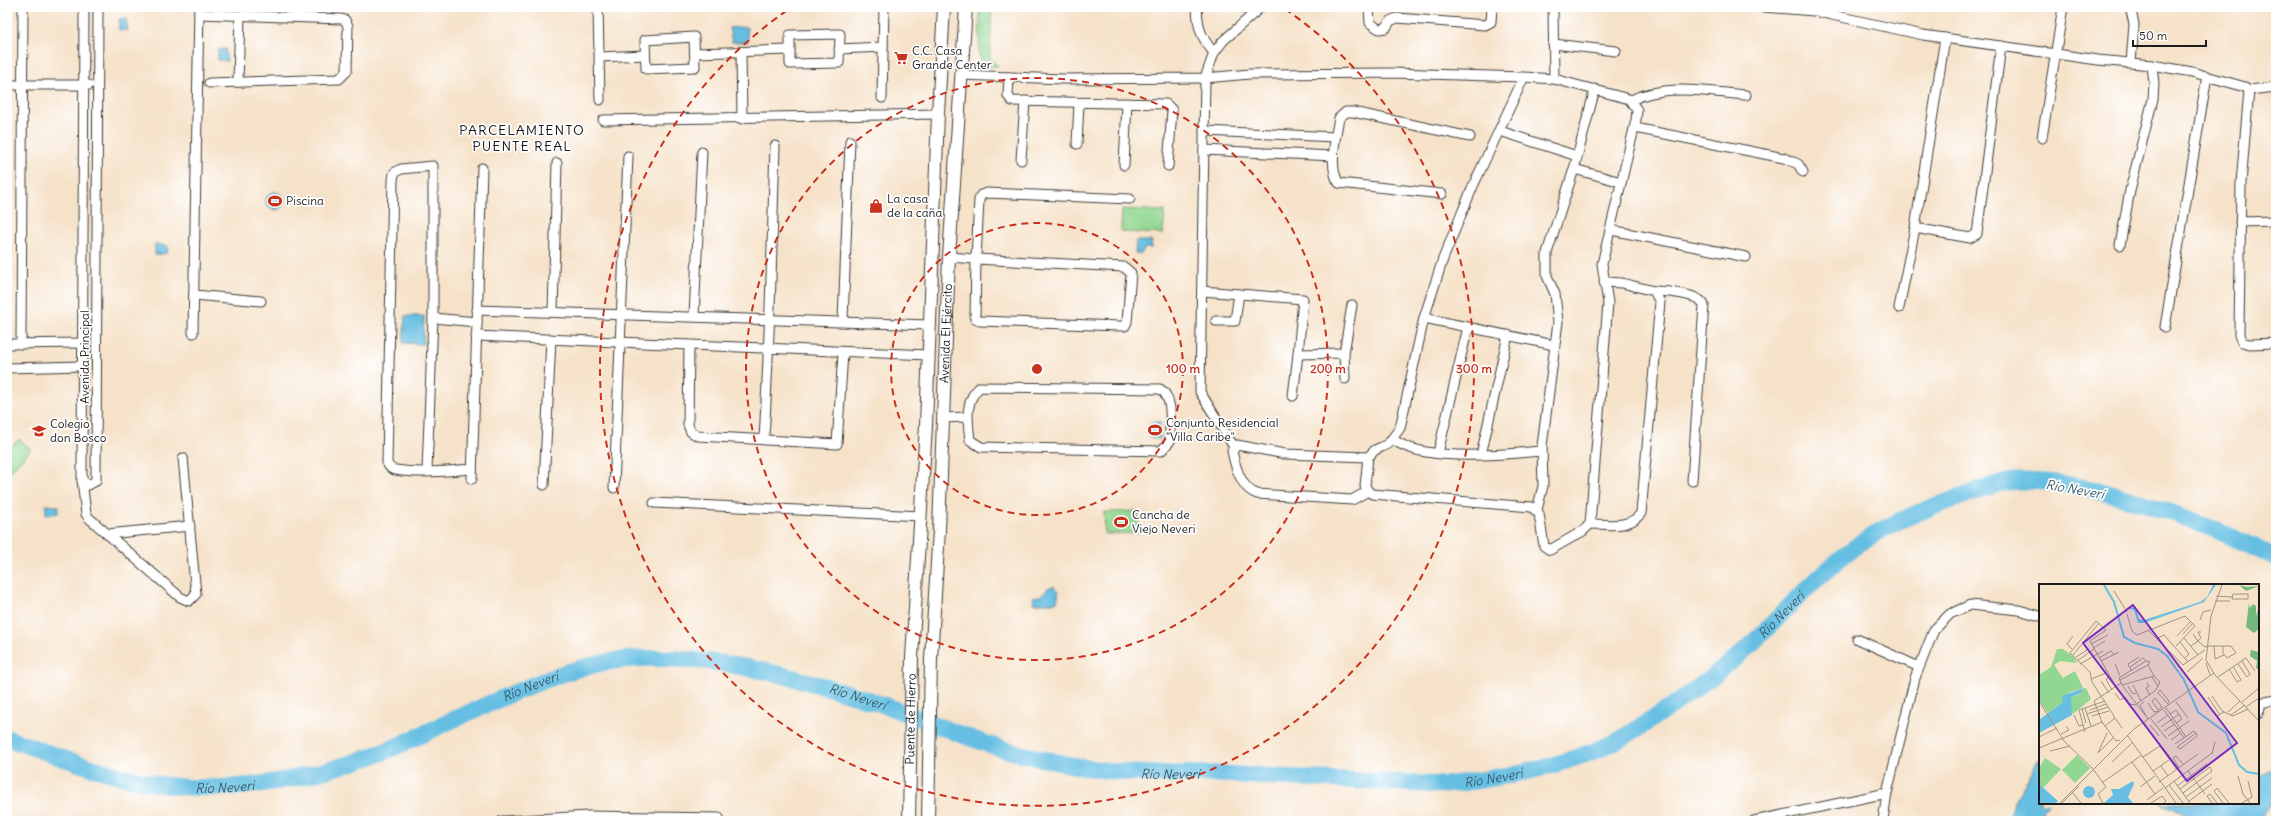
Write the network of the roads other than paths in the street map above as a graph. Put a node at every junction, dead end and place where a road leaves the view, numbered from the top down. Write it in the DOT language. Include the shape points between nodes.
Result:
graph roads {
  1 [pos="23,7"];
  2 [pos="84,7"];
  3 [pos="98,7"];
  4 [pos="598,7"];
  5 [pos="884,7"];
  6 [pos="944,7"];
  7 [pos="966,7"];
  8 [pos="1197,7"];
  9 [pos="1243,7"];
  10 [pos="1261,7"];
  11 [pos="1369,7"];
  12 [pos="1492,7"];
  13 [pos="1553,7"];
  14 [pos="1762,7"];
  15 [pos="2064,7"];
  16 [pos="2130,7"];
  17 [pos="1783,8"];
  18 [pos="199,11"];
  19 [pos="1254,13"];
  20 [pos="240,16"];
  21 [pos="1945,38"];
  22 [pos="1553,44"];
  23 [pos="2001,46"];
  24 [pos="883,47"];
  25 [pos="839,49"];
  26 [pos="790,50"];
  27 [pos="1616,51"];
  28 [pos="741,52"];
  29 [pos="695,53"];
  30 [pos="1214,53"];
  31 [pos="2055,54"];
  32 [pos="645,55"];
  33 [pos="600,57"];
  34 [pos="2130,63"];
  35 [pos="2152,65"];
  36 [pos="962,75"];
  37 [pos="2207,76"];
  38 [pos="1009,77"];
  39 [pos="1524,77"];
  40 [pos="1205,78"];
  41 [pos="1554,79"];
  42 [pos="238,82"];
  43 [pos="209,83"];
  44 [pos="7,85"];
  45 [pos="23,85"];
  46 [pos="85,85"];
  47 [pos="98,85"];
  48 [pos="2276,87"];
  49 [pos="1595,89"];
  50 [pos="2249,90"];
  51 [pos="1746,95"];
  52 [pos="882,98"];
  53 [pos="600,100"];
  54 [pos="1631,100"];
  55 [pos="1025,101"];
  56 [pos="1079,103"];
  57 [pos="1127,103"];
  58 [pos="938,114"];
  59 [pos="742,119"];
  60 [pos="603,120"];
  61 [pos="1635,128"];
  62 [pos="1500,131"];
  63 [pos="1204,132"];
  64 [pos="1335,137"];
  65 [pos="1470,137"];
  66 [pos="2042,138"];
  67 [pos="850,141"];
  68 [pos="1077,144"];
  69 [pos="775,146"];
  70 [pos="1204,150"];
  71 [pos="702,152"];
  72 [pos="628,156"];
  73 [pos="1333,156"];
  74 [pos="1577,156"];
  75 [pos="1021,160"];
  76 [pos="557,162"];
  77 [pos="1124,165"];
  78 [pos="1168,166"];
  79 [pos="482,168"];
  80 [pos="1574,169"];
  81 [pos="1804,172"];
  82 [pos="1621,182"];
  83 [pos="1442,194"];
  84 [pos="1130,199"];
  85 [pos="2276,221"];
  86 [pos="2240,222"];
  87 [pos="1915,228"];
  88 [pos="1611,230"];
  89 [pos="2120,245"];
  90 [pos="949,257"];
  91 [pos="1746,257"];
  92 [pos="976,259"];
  93 [pos="1604,282"];
  94 [pos="1202,291"];
  95 [pos="1654,291"];
  96 [pos="1240,294"];
  97 [pos="194,295"];
  98 [pos="261,301"];
  99 [pos="1352,305"];
  100 [pos="1899,308"];
  101 [pos="477,310"];
  102 [pos="553,312"];
  103 [pos="623,314"];
  104 [pos="694,316"];
  105 [pos="433,318"];
  106 [pos="1424,318"];
  107 [pos="769,319"];
  108 [pos="843,321"];
  109 [pos="1216,321"];
  110 [pos="477,322"];
  111 [pos="930,325"];
  112 [pos="1468,327"];
  113 [pos="2165,327"];
  114 [pos="193,333"];
  115 [pos="476,336"];
  116 [pos="1508,336"];
  117 [pos="551,339"];
  118 [pos="622,342"];
  119 [pos="83,343"];
  120 [pos="2276,343"];
  121 [pos="7,344"];
  122 [pos="21,344"];
  123 [pos="689,345"];
  124 [pos="1554,345"];
  125 [pos="769,349"];
  126 [pos="843,353"];
  127 [pos="1344,353"];
  128 [pos="1298,354"];
  129 [pos="929,355"];
  130 [pos="83,366"];
  131 [pos="7,368"];
  132 [pos="1345,379"];
  133 [pos="1293,396"];
  134 [pos="967,416"];
  135 [pos="943,418"];
  136 [pos="764,438"];
  137 [pos="1393,438"];
  138 [pos="1234,447"];
  139 [pos="1542,451"];
  140 [pos="1438,453"];
  141 [pos="1481,455"];
  142 [pos="1368,457"];
  143 [pos="183,458"];
  144 [pos="427,471"];
  145 [pos="82,480"];
  146 [pos="1692,480"];
  147 [pos="544,485"];
  148 [pos="614,488"];
  149 [pos="1368,491"];
  150 [pos="654,503"];
  151 [pos="1537,510"];
  152 [pos="920,516"];
  153 [pos="1590,524"];
  154 [pos="190,526"];
  155 [pos="107,534"];
  156 [pos="2039,616"];
  157 [pos="1857,639"];
  158 [pos="912,657"];
  159 [pos="931,659"];
  160 [pos="1919,667"];
  161 [pos="2276,700"];
  162 [pos="2259,701"];
  163 [pos="1887,793"];
  164 [pos="719,818"];
  165 [pos="554,820"];
  166 [pos="502,821"];
  167 [pos="909,821"];
  168 [pos="928,821"];
  169 [pos="1754,821"];
  170 [pos="1883,821"];
  1 -- 45 [label="street"];
  2 -- 46 [label="street, Avenida Principal"];
  3 -- 47 [label="street, Avenida Principal"];
  4 -- 33 [label="street"];
  5 -- 24 [label="street"];
  6 -- 58 [label="street, Avenida El Ejército"];
  7 -- 36 [label="street, Avenida El Ejército"];
  8 -- 30 [label="street" via="1202,39"];
  9 -- 19 [label="street"];
  10 -- 19 [label="street"];
  11 -- 12 [label="street" via="1370,23 1379,29 1386,28 1390,21 1397,18 1485,25 1491,22"];
  13 -- 22 [label="street"];
  14 -- 17 [label="street"];
  15 -- 31 [label="street"];
  16 -- 34 [label="street" via="2134,24"];
  17 -- 21 [label="street" via="1814,11"];
  18 -- 20 [label="street"];
  18 -- 97 [label="street"];
  19 -- 30 [label="street" via="1223,41"];
  20 -- 42 [label="street"];
  20 -- 42 [label="street" via="341,19 348,22 347,71 339,79"];
  21 -- 23 [label="street"];
  21 -- 87 [label="street"];
  22 -- 27 [label="street"];
  22 -- 41 [label="street"];
  23 -- 31 [label="street"];
  23 -- 87 [label="street" via="1976,234 1970,238"];
  24 -- 25 [label="street"];
  24 -- 52 [label="street"];
  25 -- 26 [label="street" via="839,63 790,64"];
  25 -- 26 [label="street" via="840,34 790,35"];
  26 -- 28 [label="street"];
  28 -- 29 [label="street"];
  28 -- 59 [label="street"];
  29 -- 32 [label="street" via="695,67 646,69"];
  29 -- 32 [label="street" via="694,37 645,40"];
  30 -- 40 [label="street"];
  31 -- 34 [label="street"];
  31 -- 66 [label="street"];
  32 -- 33 [label="street"];
  33 -- 53 [label="street"];
  34 -- 35 [label="street"];
  35 -- 37 [label="street"];
  35 -- 89 [label="street" via="2153,99 2130,190"];
  36 -- 38 [label="street"];
  36 -- 90 [label="street, Avenida El Ejército"];
  37 -- 50 [label="street" via="2238,84"];
  37 -- 113 [label="street"];
  38 -- 40 [label="street"];
  38 -- 55 [label="street" via="1009,99"];
  39 -- 40 [label="street" via="1384,73 1250,74"];
  39 -- 41 [label="street"];
  39 -- 62 [label="street"];
  40 -- 63 [label="street"];
  41 -- 49 [label="street"];
  42 -- 43 [label="street"];
  44 -- 45 [label="street"];
  45 -- 46 [label="street"];
  45 -- 122 [label="street"];
  46 -- 47 [label="street"];
  46 -- 119 [label="street, Avenida Principal"];
  47 -- 145 [label="street, Avenida Principal" via="96,480 88,485"];
  48 -- 50 [label="street"];
  49 -- 54 [label="street" via="1625,96"];
  49 -- 74 [label="street"];
  50 -- 86 [label="street"];
  51 -- 54 [label="street" via="1675,90"];
  54 -- 61 [label="street" via="1637,110"];
  55 -- 56 [label="street"];
  55 -- 75 [label="street"];
  56 -- 57 [label="street"];
  56 -- 68 [label="street"];
  57 -- 77 [label="street"];
  57 -- 78 [label="street" via="1170,106 1172,110"];
  58 -- 59 [label="street"];
  58 -- 111 [label="street, Avenida El Ejército"];
  59 -- 60 [label="street"];
  61 -- 81 [label="street" via="1784,158 1798,164"];
  61 -- 82 [label="street"];
  62 -- 74 [label="street"];
  62 -- 106 [label="street" via="1473,186 1443,259"];
  63 -- 64 [label="street"];
  63 -- 70 [label="street"];
  64 -- 65 [label="street" via="1339,118 1346,112"];
  64 -- 73 [label="street"];
  67 -- 108 [label="street"];
  69 -- 107 [label="street"];
  70 -- 73 [label="street"];
  70 -- 94 [label="street"];
  71 -- 104 [label="street"];
  72 -- 103 [label="street"];
  73 -- 83 [label="street" via="1336,179 1339,183"];
  74 -- 80 [label="street"];
  76 -- 102 [label="street"];
  79 -- 101 [label="street"];
  80 -- 82 [label="street"];
  80 -- 124 [label="street" via="1547,253 1547,276 1555,294 1558,313"];
  82 -- 88 [label="street"];
  84 -- 92 [label="street" via="987,193 981,195"];
  85 -- 86 [label="street"];
  86 -- 120 [label="street" via="2240,339 2247,344"];
  87 -- 100 [label="street"];
  88 -- 91 [label="street"];
  88 -- 93 [label="street" via="1602,264"];
  90 -- 92 [label="street"];
  90 -- 135 [label="street, Avenida El Ejército"];
  92 -- 92 [label="street" via="1124,267 1131,273 1127,322 1125,326 1120,326 975,319"];
  93 -- 95 [label="street" via="1622,283"];
  93 -- 153 [label="street" via="1608,303"];
  94 -- 96 [label="street"];
  94 -- 138 [label="street" via="1200,392"];
  95 -- 146 [label="street" via="1675,292 1698,298 1704,305"];
  95 -- 153 [label="street" via="1660,302 1641,514 1636,521 1628,524"];
  96 -- 109 [label="street" via="1235,321"];
  96 -- 128 [label="street" via="1303,299"];
  97 -- 98 [label="street"];
  97 -- 114 [label="street"];
  99 -- 127 [label="street"];
  101 -- 102 [label="street"];
  101 -- 110 [label="street"];
  102 -- 103 [label="street"];
  103 -- 104 [label="street"];
  103 -- 118 [label="street"];
  104 -- 107 [label="street"];
  105 -- 110 [label="street"];
  105 -- 144 [label="street"];
  105 -- 144 [label="street" via="433,166 401,169 394,173 393,180 387,463 395,470"];
  106 -- 112 [label="street"];
  106 -- 137 [label="street" via="1401,422"];
  107 -- 108 [label="street"];
  107 -- 125 [label="street"];
  108 -- 111 [label="street"];
  110 -- 115 [label="street"];
  111 -- 129 [label="street, Avenida El Ejército"];
  112 -- 116 [label="street"];
  112 -- 140 [label="street"];
  115 -- 117 [label="street"];
  115 -- 144 [label="street" via="472,474"];
  116 -- 124 [label="street"];
  116 -- 141 [label="street"];
  117 -- 118 [label="street"];
  117 -- 147 [label="street"];
  118 -- 123 [label="street"];
  118 -- 148 [label="street"];
  119 -- 122 [label="street"];
  119 -- 130 [label="street, Avenida Principal"];
  121 -- 122 [label="street"];
  123 -- 125 [label="street"];
  123 -- 136 [label="street" via="688,425 691,432 698,436"];
  124 -- 139 [label="street"];
  125 -- 126 [label="street"];
  125 -- 136 [label="street"];
  126 -- 129 [label="street"];
  126 -- 136 [label="street" via="837,444"];
  127 -- 128 [label="street"];
  127 -- 132 [label="street"];
  128 -- 133 [label="street"];
  129 -- 152 [label="street, Avenida El Ejército"];
  130 -- 131 [label="street"];
  130 -- 145 [label="street, Avenida Principal"];
  134 -- 134 [label="street" via="971,397 980,387 1160,389 1169,400 1170,441 1161,451 981,447 970,440"];
  134 -- 135 [label="street"];
  135 -- 159 [label="street, Avenida El Ejército"];
  137 -- 140 [label="street" via="1408,448"];
  137 -- 142 [label="street"];
  138 -- 142 [label="street" via="1237,445 1285,454"];
  138 -- 149 [label="street" via="1234,462 1244,484 1253,492 1352,500"];
  139 -- 141 [label="street"];
  139 -- 151 [label="street" via="1543,486"];
  140 -- 141 [label="street"];
  142 -- 149 [label="street" via="1365,486"];
  143 -- 154 [label="street"];
  145 -- 155 [label="street" via="86,514"];
  149 -- 151 [label="street" via="1372,494 1520,504"];
  150 -- 152 [label="street"];
  151 -- 153 [label="street" via="1541,518 1544,546 1548,550 1583,532"];
  152 -- 158 [label="street, Avenida El Ejército"];
  154 -- 155 [label="street"];
  154 -- 155 [label="street" via="196,594 189,601 180,597"];
  156 -- 160 [label="street" via="2019,610 1970,605 1950,614 1934,630"];
  157 -- 160 [label="street"];
  158 -- 167 [label="street, Puente de Hierro"];
  159 -- 168 [label="street, Puente de Hierro"];
  160 -- 163 [label="street"];
  161 -- 162 [label="street"];
  163 -- 169 [label="street"];
  163 -- 170 [label="street"];
  164 -- 165 [label="street" via="588,816"];
  165 -- 166 [label="street"];
}
